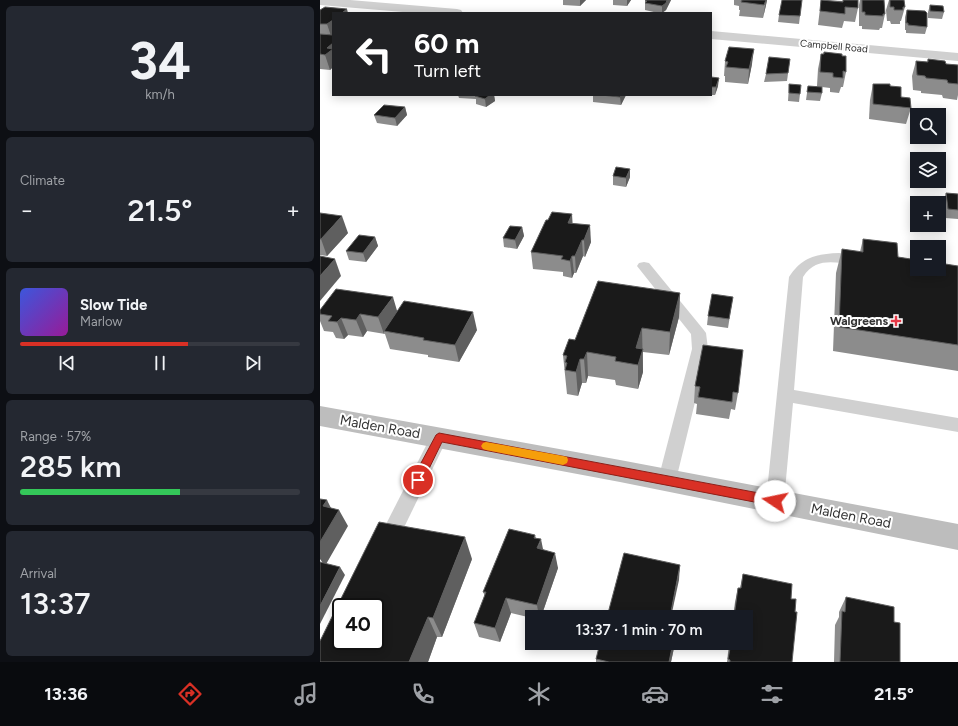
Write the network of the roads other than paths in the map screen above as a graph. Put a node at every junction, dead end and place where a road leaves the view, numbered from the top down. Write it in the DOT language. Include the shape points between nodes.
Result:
graph roads {
  1 [pos="320,1"];
  2 [pos="446,12"];
  3 [pos="712,34"];
  4 [pos="958,57"];
  5 [pos="870,261"];
  6 [pos="644,266"];
  7 [pos="785,395"];
  8 [pos="320,416"];
  9 [pos="958,425"];
  10 [pos="439,438"];
  11 [pos="667,480"];
  12 [pos="775,501"];
  13 [pos="958,537"];
  14 [pos="380,558"];
  1 -- 2 [label="street"];
  3 -- 4 [label="street, Campbell Road"];
  5 -- 7 [label="lane" via="846,257 822,259 806,264 796,277"];
  6 -- 11 [label="lane" via="698,333 700,349"];
  7 -- 9 [label="lane"];
  7 -- 12 [label="lane"];
  8 -- 10 [label="street, Malden Road"];
  10 -- 11 [label="street, Malden Road"];
  10 -- 14 [label="lane"];
  11 -- 12 [label="street, Malden Road"];
  12 -- 13 [label="street, Malden Road"];
}
